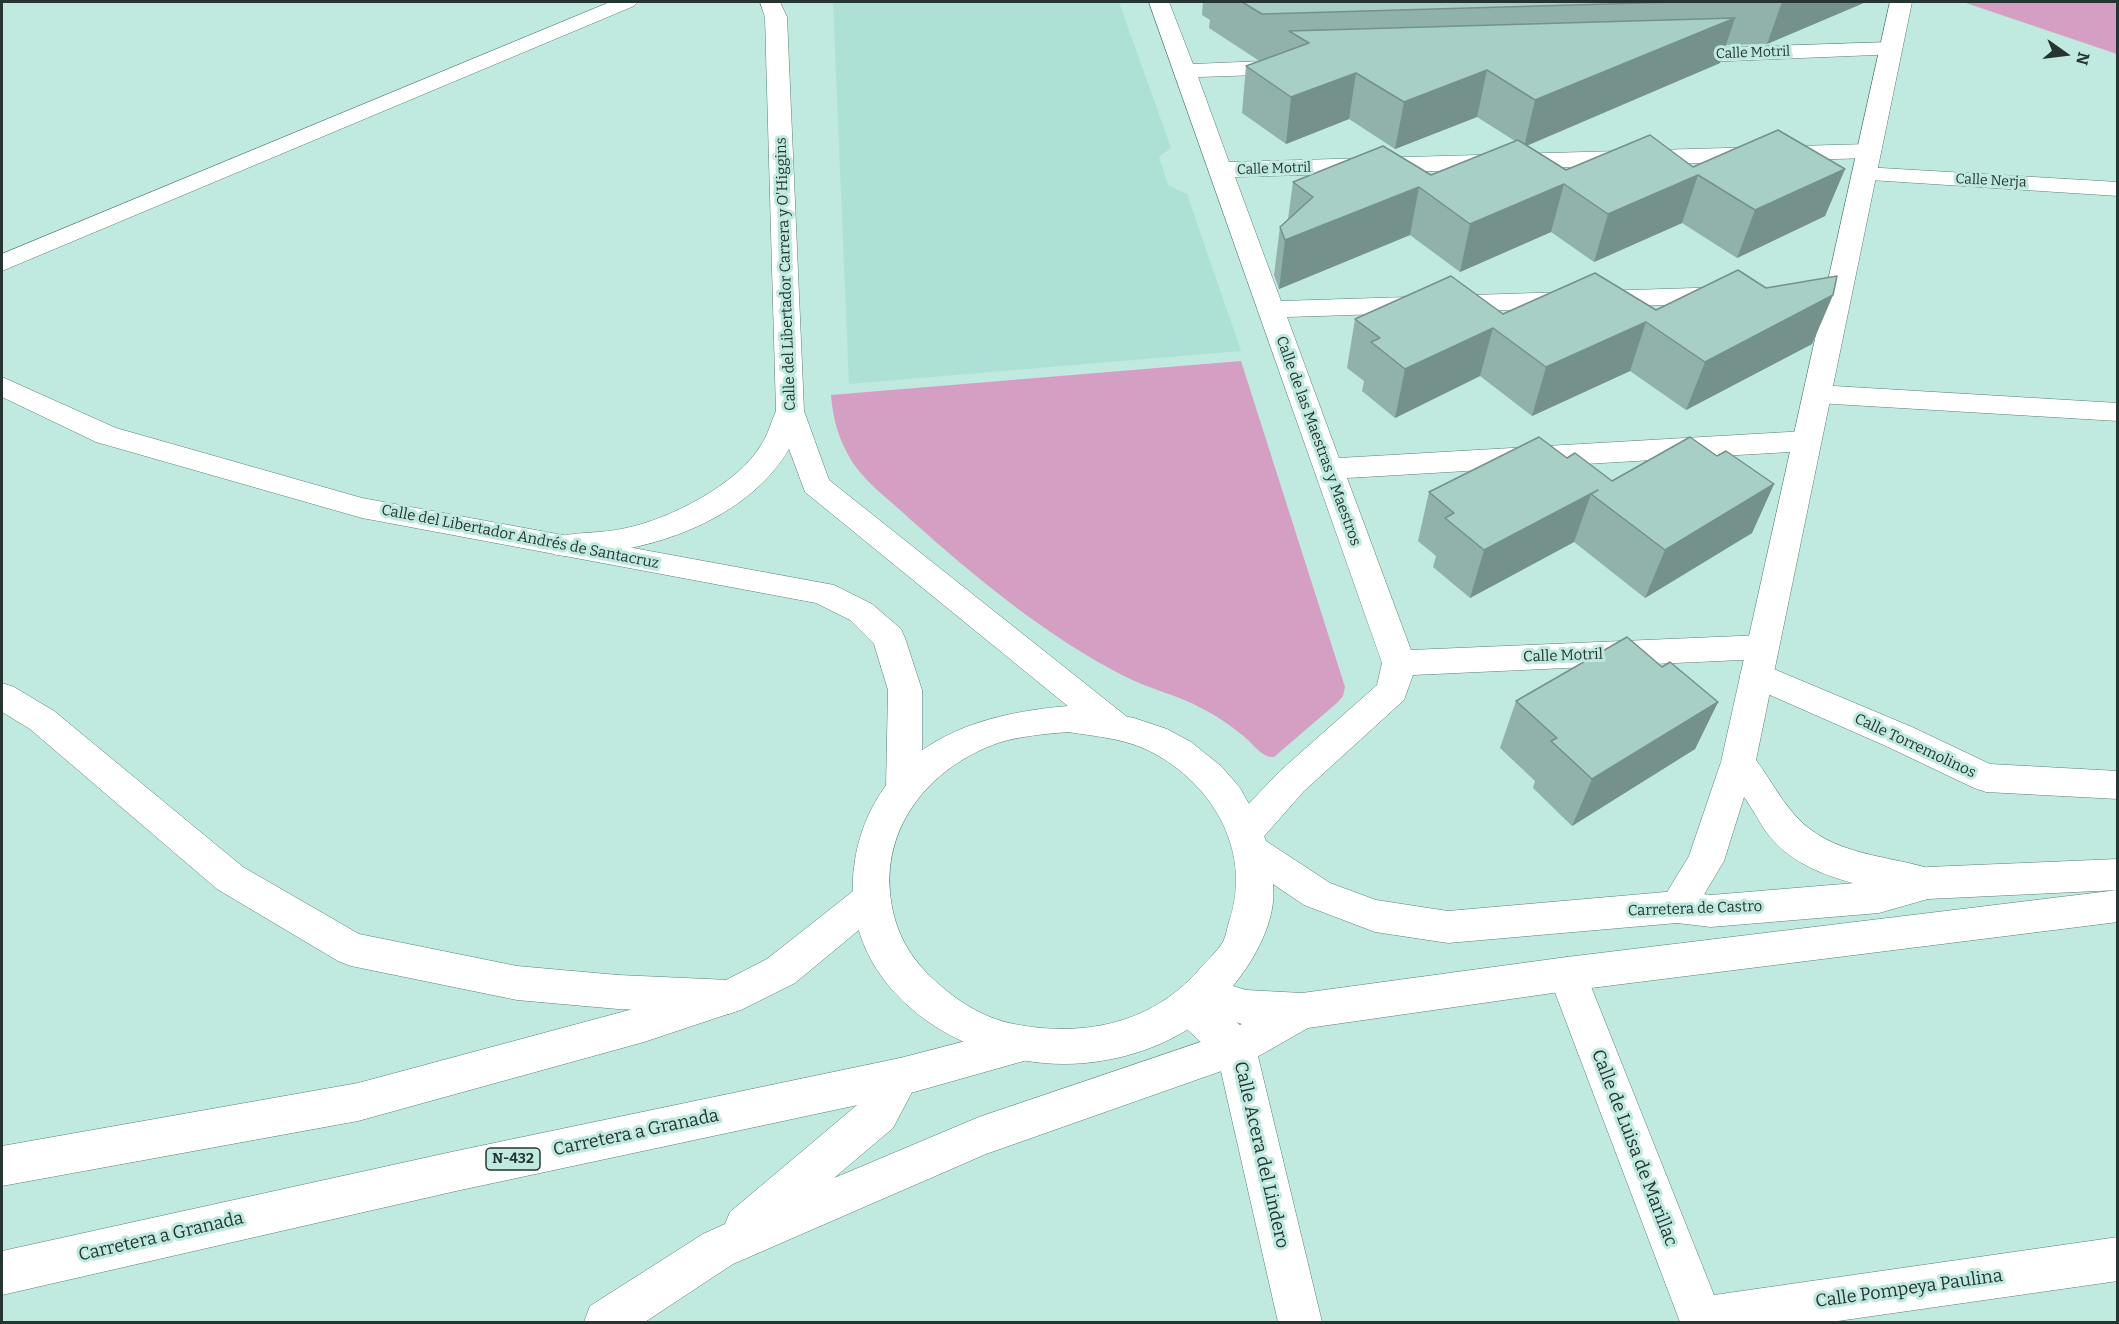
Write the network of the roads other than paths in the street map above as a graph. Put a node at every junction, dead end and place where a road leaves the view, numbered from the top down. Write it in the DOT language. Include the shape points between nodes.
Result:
graph roads {
  1 [pos="627,2"];
  2 [pos="770,2"];
  3 [pos="1159,2"];
  4 [pos="1901,2"];
  5 [pos="1891,49"];
  6 [pos="1655,56"];
  7 [pos="1313,67"];
  8 [pos="1183,70"];
  9 [pos="1866,163"];
  10 [pos="1219,170"];
  11 [pos="2118,189"];
  12 [pos="2,263"];
  13 [pos="1756,294"];
  14 [pos="1270,309"];
  15 [pos="2,386"];
  16 [pos="1817,394"];
  17 [pos="789,411"];
  18 [pos="2118,412"];
  19 [pos="1806,441"];
  20 [pos="1328,469"];
  21 [pos="564,546"];
  22 [pos="1760,661"];
  23 [pos="1399,663"];
  24 [pos="2,696"];
  25 [pos="1114,725"];
  26 [pos="1738,762"];
  27 [pos="2118,785"];
  28 [pos="904,788"];
  29 [pos="1249,841"];
  30 [pos="2118,874"];
  31 [pos="1928,883"];
  32 [pos="870,899"];
  33 [pos="2118,906"];
  34 [pos="1677,907"];
  35 [pos="1567,974"];
  36 [pos="729,997"];
  37 [pos="1197,1001"];
  38 [pos="1302,1011"];
  39 [pos="1024,1044"];
  40 [pos="1236,1048"];
  41 [pos="900,1077"];
  42 [pos="2,1166"];
  43 [pos="718,1249"];
  44 [pos="2118,1259"];
  45 [pos="2,1273"];
  46 [pos="1701,1321"];
  47 [pos="606,1323"];
  48 [pos="1300,1323"];
  1 -- 12 [label="main road"];
  2 -- 17 [label="main road, Calle del Libertador Carrera y O'Higgins" via="776,17"];
  3 -- 8 [label="main road, Calle de las Maestras y Maestros"];
  4 -- 5 [label="main road"];
  5 -- 6 [label="main road, Calle Motril"];
  5 -- 9 [label="main road"];
  7 -- 8 [label="main road"];
  8 -- 10 [label="main road, Calle de las Maestras y Maestros"];
  9 -- 10 [label="main road, Calle Motril"];
  9 -- 11 [label="main road, Calle Nerja"];
  9 -- 16 [label="main road" via="1827,292"];
  10 -- 14 [label="main road, Calle de las Maestras y Maestros"];
  13 -- 14 [label="main road"];
  14 -- 20 [label="main road, Calle de las Maestras y Maestros"];
  15 -- 21 [label="main road, Calle del Libertador Andrés de Santacruz" via="118,438 362,507"];
  16 -- 18 [label="main road"];
  16 -- 19 [label="main road"];
  17 -- 21 [label="main road" via="774,450 740,487 690,518 629,539"];
  17 -- 25 [label="main road, Calle del Libertador Carrera y O'Higgins" via="816,485"];
  19 -- 20 [label="main road"];
  19 -- 22 [label="main road"];
  20 -- 23 [label="main road, Calle de las Maestras y Maestros"];
  21 -- 28 [label="main road, Calle del Libertador Andrés de Santacruz" via="823,593 861,612 889,638 905,690"];
  22 -- 23 [label="main road, Calle Motril"];
  22 -- 26 [label="main road"];
  22 -- 27 [label="main road, Calle Torremolinos" via="1900,737 1986,778"];
  23 -- 29 [label="main road" via="1392,691 1292,781"];
  24 -- 36 [label="main road" via="42,720 230,878 351,948 517,983"];
  25 -- 28 [label="main road" via="1068,719 1020,723 976,736 937,758"];
  25 -- 29 [label="main road" via="1156,740 1194,763 1225,794"];
  26 -- 31 [label="main road" via="1780,823 1803,845 1844,866"];
  26 -- 34 [label="main road" via="1706,861"];
  28 -- 32 [label="main road" via="882,822 871,859"];
  29 -- 34 [label="main road, Carretera de Castro" via="1317,894 1376,916 1448,927"];
  29 -- 37 [label="main road" via="1255,901 1239,951"];
  30 -- 31 [label="main road, Carretera de Castro"];
  31 -- 34 [label="main road, Carretera de Castro" via="1879,897 1711,911"];
  32 -- 36 [label="main road" via="781,971"];
  32 -- 39 [label="main road" via="877,932 893,964 917,992 948,1016 984,1033"];
  33 -- 35 [label="main road"];
  35 -- 38 [label="main road"];
  35 -- 46 [label="main road, Calle de Luisa de Marillac"];
  36 -- 42 [label="main road" via="358,1102"];
  37 -- 38 [label="main road"];
  37 -- 39 [label="main road" via="1153,1028 1112,1041 1068,1047"];
  37 -- 40 [label="main road, Calle Acera del Lindero"];
  38 -- 40 [label="main road"];
  39 -- 41 [label="main road, Carretera a Granada / N-432"];
  40 -- 43 [label="main road" via="979,1137"];
  40 -- 48 [label="main road, Calle Acera del Lindero"];
  41 -- 43 [label="main road" via="879,1114"];
  41 -- 45 [label="main road, Carretera a Granada / N-432"];
  43 -- 47 [label="main road"];
  44 -- 46 [label="main road, Calle Pompeya Paulina"];
}
